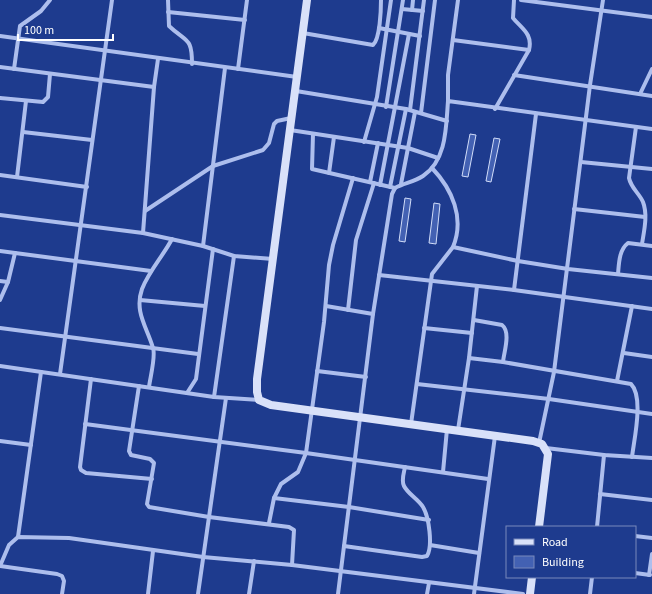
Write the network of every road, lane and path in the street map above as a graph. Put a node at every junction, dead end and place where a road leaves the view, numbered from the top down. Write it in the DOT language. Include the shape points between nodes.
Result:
graph roads {
  1 [pos="50,0"];
  2 [pos="112,0"];
  3 [pos="168,0"];
  4 [pos="247,0"];
  5 [pos="307,0"];
  6 [pos="382,0"];
  7 [pos="392,0"];
  8 [pos="403,0"];
  9 [pos="413,0"];
  10 [pos="424,0"];
  11 [pos="435,0"];
  12 [pos="458,0"];
  13 [pos="514,0"];
  14 [pos="521,0"];
  15 [pos="603,0"];
  16 [pos="402,9"];
  17 [pos="412,10"];
  18 [pos="601,10"];
  19 [pos="423,11"];
  20 [pos="168,12"];
  21 [pos="652,17"];
  22 [pos="245,20"];
  23 [pos="378,28"];
  24 [pos="388,29"];
  25 [pos="399,32"];
  26 [pos="303,33"];
  27 [pos="409,34"];
  28 [pos="0,36"];
  29 [pos="420,36"];
  30 [pos="18,38"];
  31 [pos="453,40"];
  32 [pos="104,50"];
  33 [pos="529,50"];
  34 [pos="158,59"];
  35 [pos="192,64"];
  36 [pos="0,67"];
  37 [pos="224,68"];
  38 [pos="14,69"];
  39 [pos="238,69"];
  40 [pos="652,69"];
  41 [pos="50,74"];
  42 [pos="514,75"];
  43 [pos="297,77"];
  44 [pos="100,80"];
  45 [pos="590,85"];
  46 [pos="154,87"];
  47 [pos="296,91"];
  48 [pos="640,94"];
  49 [pos="652,96"];
  50 [pos="0,98"];
  51 [pos="26,101"];
  52 [pos="448,101"];
  53 [pos="374,104"];
  54 [pos="386,107"];
  55 [pos="395,108"];
  56 [pos="495,109"];
  57 [pos="410,110"];
  58 [pos="421,113"];
  59 [pos="536,114"];
  60 [pos="291,118"];
  61 [pos="446,121"];
  62 [pos="586,121"];
  63 [pos="636,127"];
  64 [pos="652,129"];
  65 [pos="290,130"];
  66 [pos="23,132"];
  67 [pos="314,134"];
  68 [pos="334,137"];
  69 [pos="92,140"];
  70 [pos="364,142"];
  71 [pos="378,143"];
  72 [pos="388,145"];
  73 [pos="398,147"];
  74 [pos="408,148"];
  75 [pos="438,158"];
  76 [pos="581,162"];
  77 [pos="213,166"];
  78 [pos="632,167"];
  79 [pos="432,168"];
  80 [pos="652,169"];
  81 [pos="329,173"];
  82 [pos="0,175"];
  83 [pos="18,177"];
  84 [pos="353,178"];
  85 [pos="372,183"];
  86 [pos="401,184"];
  87 [pos="380,185"];
  88 [pos="87,187"];
  89 [pos="392,187"];
  90 [pos="574,210"];
  91 [pos="145,211"];
  92 [pos="0,215"];
  93 [pos="646,216"];
  94 [pos="81,227"];
  95 [pos="143,233"];
  96 [pos="172,239"];
  97 [pos="642,244"];
  98 [pos="202,246"];
  99 [pos="652,246"];
  100 [pos="453,247"];
  101 [pos="213,249"];
  102 [pos="0,251"];
  103 [pos="15,253"];
  104 [pos="234,256"];
  105 [pos="273,259"];
  106 [pos="76,261"];
  107 [pos="518,261"];
  108 [pos="568,269"];
  109 [pos="151,271"];
  110 [pos="618,274"];
  111 [pos="379,275"];
  112 [pos="652,278"];
  113 [pos="430,280"];
  114 [pos="0,281"];
  115 [pos="8,282"];
  116 [pos="477,286"];
  117 [pos="514,290"];
  118 [pos="563,298"];
  119 [pos="0,300"];
  120 [pos="140,300"];
  121 [pos="205,306"];
  122 [pos="326,306"];
  123 [pos="632,306"];
  124 [pos="652,309"];
  125 [pos="348,310"];
  126 [pos="373,314"];
  127 [pos="474,320"];
  128 [pos="0,328"];
  129 [pos="424,328"];
  130 [pos="472,333"];
  131 [pos="65,337"];
  132 [pos="154,349"];
  133 [pos="624,353"];
  134 [pos="198,354"];
  135 [pos="652,357"];
  136 [pos="469,358"];
  137 [pos="503,362"];
  138 [pos="0,366"];
  139 [pos="317,371"];
  140 [pos="42,372"];
  141 [pos="554,372"];
  142 [pos="60,374"];
  143 [pos="366,377"];
  144 [pos="91,379"];
  145 [pos="617,381"];
  146 [pos="417,384"];
  147 [pos="139,386"];
  148 [pos="149,387"];
  149 [pos="464,388"];
  150 [pos="187,393"];
  151 [pos="214,397"];
  152 [pos="226,398"];
  153 [pos="549,399"];
  154 [pos="259,400"];
  155 [pos="313,411"];
  156 [pos="637,412"];
  157 [pos="652,414"];
  158 [pos="361,417"];
  159 [pos="85,424"];
  160 [pos="411,424"];
  161 [pos="447,428"];
  162 [pos="131,430"];
  163 [pos="458,430"];
  164 [pos="495,436"];
  165 [pos="0,441"];
  166 [pos="219,442"];
  167 [pos="539,443"];
  168 [pos="31,445"];
  169 [pos="546,448"];
  170 [pos="306,453"];
  171 [pos="604,455"];
  172 [pos="632,457"];
  173 [pos="652,458"];
  174 [pos="356,460"];
  175 [pos="404,467"];
  176 [pos="442,472"];
  177 [pos="152,479"];
  178 [pos="488,479"];
  179 [pos="600,494"];
  180 [pos="274,498"];
  181 [pos="652,500"];
  182 [pos="349,507"];
  183 [pos="209,517"];
  184 [pos="428,520"];
  185 [pos="269,523"];
  186 [pos="539,526"];
  187 [pos="597,526"];
  188 [pos="636,536"];
  189 [pos="18,537"];
  190 [pos="652,538"];
  191 [pos="430,545"];
  192 [pos="344,546"];
  193 [pos="153,551"];
  194 [pos="479,553"];
  195 [pos="652,554"];
  196 [pos="203,557"];
  197 [pos="254,561"];
  198 [pos="292,565"];
  199 [pos="0,566"];
  200 [pos="341,572"];
  201 [pos="636,573"];
  202 [pos="651,576"];
  203 [pos="532,578"];
  204 [pos="592,578"];
  205 [pos="428,584"];
  206 [pos="475,588"];
  207 [pos="62,594"];
  208 [pos="148,594"];
  209 [pos="198,594"];
  210 [pos="249,594"];
  211 [pos="338,594"];
  212 [pos="427,594"];
  213 [pos="474,594"];
  214 [pos="523,594"];
  215 [pos="530,594"];
  216 [pos="590,594"];
  1 -- 30 [label="street" via="41,11 22,23"];
  2 -- 32 [label="street"];
  3 -- 20 [label="street"];
  4 -- 22 [label="street"];
  5 -- 26 [label="main road"];
  6 -- 23 [label="street"];
  7 -- 24 [label="street"];
  8 -- 16 [label="street"];
  9 -- 17 [label="street"];
  10 -- 19 [label="street"];
  11 -- 58 [label="street"];
  12 -- 31 [label="street"];
  13 -- 33 [label="street" via="513,18 530,37"];
  14 -- 18 [label="street"];
  15 -- 18 [label="street"];
  16 -- 17 [label="street"];
  16 -- 25 [label="street"];
  17 -- 19 [label="street"];
  18 -- 21 [label="street"];
  18 -- 45 [label="street"];
  19 -- 29 [label="street"];
  20 -- 22 [label="street"];
  20 -- 35 [label="street" via="169,26 192,48"];
  22 -- 39 [label="street"];
  23 -- 24 [label="street"];
  23 -- 26 [label="street" via="373,44"];
  24 -- 25 [label="street"];
  24 -- 53 [label="street"];
  25 -- 27 [label="street"];
  25 -- 54 [label="street"];
  26 -- 43 [label="main road"];
  27 -- 29 [label="street"];
  27 -- 55 [label="street"];
  28 -- 30 [label="street"];
  29 -- 57 [label="street"];
  30 -- 32 [label="street"];
  30 -- 38 [label="street"];
  31 -- 33 [label="street"];
  31 -- 52 [label="street" via="448,75"];
  32 -- 34 [label="street"];
  32 -- 44 [label="street"];
  33 -- 42 [label="street"];
  34 -- 35 [label="street"];
  34 -- 46 [label="street"];
  35 -- 37 [label="street"];
  36 -- 38 [label="street"];
  37 -- 39 [label="street"];
  37 -- 77 [label="street"];
  38 -- 41 [label="street"];
  39 -- 43 [label="street"];
  40 -- 48 [label="street"];
  41 -- 44 [label="street"];
  41 -- 51 [label="street" via="46,101"];
  42 -- 45 [label="street"];
  42 -- 56 [label="street"];
  43 -- 47 [label="main road"];
  44 -- 46 [label="street"];
  44 -- 69 [label="street"];
  45 -- 48 [label="street"];
  45 -- 62 [label="street"];
  46 -- 91 [label="street"];
  47 -- 53 [label="street"];
  47 -- 60 [label="main road"];
  48 -- 49 [label="street"];
  50 -- 51 [label="street"];
  51 -- 66 [label="street"];
  52 -- 56 [label="street"];
  52 -- 61 [label="street"];
  53 -- 54 [label="street"];
  53 -- 70 [label="street"];
  54 -- 55 [label="street"];
  55 -- 57 [label="street"];
  55 -- 72 [label="street"];
  56 -- 59 [label="street"];
  57 -- 58 [label="street"];
  57 -- 73 [label="street"];
  57 -- 74 [label="street"];
  58 -- 61 [label="street"];
  59 -- 62 [label="street"];
  59 -- 107 [label="street"];
  60 -- 65 [label="main road"];
  60 -- 77 [label="street" via="274,124 269,143 263,150"];
  61 -- 75 [label="street" via="446,137"];
  62 -- 63 [label="street"];
  62 -- 76 [label="street"];
  63 -- 64 [label="street"];
  63 -- 78 [label="street"];
  65 -- 67 [label="street"];
  65 -- 105 [label="main road"];
  66 -- 69 [label="street"];
  66 -- 83 [label="street"];
  67 -- 68 [label="street"];
  67 -- 81 [label="street" via="311,166 314,170"];
  68 -- 70 [label="street"];
  68 -- 81 [label="street"];
  69 -- 88 [label="street"];
  70 -- 71 [label="street"];
  71 -- 72 [label="street"];
  71 -- 85 [label="street"];
  72 -- 73 [label="street"];
  72 -- 87 [label="street"];
  73 -- 74 [label="street"];
  73 -- 89 [label="street"];
  74 -- 75 [label="street"];
  74 -- 86 [label="street"];
  75 -- 79 [label="street"];
  76 -- 78 [label="street"];
  76 -- 90 [label="street"];
  77 -- 91 [label="street"];
  77 -- 98 [label="street"];
  78 -- 80 [label="street"];
  78 -- 93 [label="street" via="630,183 643,202"];
  79 -- 86 [label="street" via="418,179"];
  79 -- 100 [label="street" via="449,189 456,208 457,236"];
  81 -- 84 [label="street"];
  82 -- 83 [label="street"];
  83 -- 88 [label="street"];
  84 -- 85 [label="street"];
  84 -- 122 [label="street" via="333,245"];
  85 -- 87 [label="street"];
  85 -- 125 [label="street" via="356,240"];
  86 -- 89 [label="street"];
  87 -- 89 [label="street"];
  88 -- 94 [label="street"];
  89 -- 111 [label="street"];
  90 -- 93 [label="street"];
  90 -- 108 [label="street"];
  91 -- 95 [label="street"];
  92 -- 94 [label="street"];
  93 -- 97 [label="street"];
  94 -- 95 [label="street"];
  94 -- 106 [label="street"];
  95 -- 96 [label="street"];
  96 -- 98 [label="street"];
  96 -- 109 [label="street"];
  97 -- 99 [label="street"];
  97 -- 110 [label="street" via="628,243 624,246"];
  98 -- 101 [label="street"];
  100 -- 107 [label="street"];
  100 -- 113 [label="street"];
  101 -- 104 [label="street"];
  101 -- 121 [label="street"];
  102 -- 103 [label="street"];
  103 -- 106 [label="street"];
  103 -- 115 [label="street"];
  104 -- 105 [label="street"];
  104 -- 151 [label="street"];
  105 -- 154 [label="main road" via="257,379 256,392"];
  106 -- 109 [label="street"];
  106 -- 131 [label="street"];
  107 -- 108 [label="street"];
  107 -- 117 [label="street"];
  108 -- 110 [label="street"];
  108 -- 118 [label="street"];
  109 -- 120 [label="street" via="142,289"];
  110 -- 112 [label="street"];
  111 -- 113 [label="street"];
  111 -- 126 [label="street"];
  113 -- 116 [label="street"];
  113 -- 129 [label="street"];
  114 -- 115 [label="street"];
  115 -- 119 [label="street"];
  116 -- 117 [label="street"];
  116 -- 127 [label="street"];
  117 -- 118 [label="street"];
  118 -- 123 [label="street"];
  118 -- 141 [label="street"];
  120 -- 121 [label="street"];
  120 -- 132 [label="street" via="144,328"];
  121 -- 134 [label="street"];
  122 -- 125 [label="street"];
  122 -- 139 [label="street"];
  123 -- 124 [label="street"];
  123 -- 133 [label="street"];
  125 -- 126 [label="street"];
  126 -- 143 [label="street"];
  127 -- 130 [label="street"];
  127 -- 137 [label="street" via="506,328"];
  128 -- 131 [label="street"];
  129 -- 130 [label="street"];
  129 -- 146 [label="street"];
  130 -- 136 [label="street"];
  131 -- 132 [label="street"];
  131 -- 142 [label="street"];
  132 -- 134 [label="street"];
  132 -- 148 [label="street"];
  133 -- 135 [label="street"];
  133 -- 145 [label="street"];
  134 -- 150 [label="street" via="196,379"];
  136 -- 137 [label="street"];
  136 -- 149 [label="street"];
  137 -- 141 [label="street"];
  138 -- 140 [label="street"];
  139 -- 143 [label="street"];
  139 -- 155 [label="street"];
  140 -- 142 [label="street"];
  140 -- 168 [label="street"];
  141 -- 145 [label="street"];
  141 -- 153 [label="street"];
  142 -- 144 [label="street"];
  143 -- 158 [label="street"];
  144 -- 147 [label="street"];
  144 -- 159 [label="street"];
  145 -- 156 [label="street" via="631,384 634,388"];
  146 -- 149 [label="street"];
  146 -- 160 [label="street"];
  147 -- 148 [label="street"];
  147 -- 162 [label="street"];
  148 -- 150 [label="street"];
  149 -- 153 [label="street"];
  149 -- 163 [label="street"];
  150 -- 151 [label="street"];
  151 -- 152 [label="street"];
  152 -- 154 [label="street"];
  152 -- 166 [label="street"];
  153 -- 156 [label="street"];
  153 -- 167 [label="street"];
  154 -- 155 [label="main road" via="271,405"];
  155 -- 158 [label="main road"];
  155 -- 170 [label="street"];
  156 -- 157 [label="street"];
  156 -- 172 [label="street"];
  158 -- 160 [label="main road"];
  158 -- 174 [label="street"];
  159 -- 162 [label="street"];
  159 -- 177 [label="street" via="80,467 83,472"];
  160 -- 161 [label="main road"];
  161 -- 163 [label="main road"];
  161 -- 176 [label="street"];
  162 -- 166 [label="street"];
  162 -- 177 [label="street" via="129,451 135,457 153,460"];
  163 -- 164 [label="main road"];
  164 -- 167 [label="main road"];
  164 -- 178 [label="street"];
  165 -- 168 [label="street"];
  166 -- 170 [label="street"];
  166 -- 183 [label="street"];
  167 -- 169 [label="main road"];
  168 -- 189 [label="street"];
  169 -- 171 [label="street"];
  169 -- 186 [label="main road" via="548,462"];
  170 -- 174 [label="street"];
  170 -- 180 [label="street" via="298,472 281,484"];
  171 -- 172 [label="street"];
  171 -- 179 [label="street"];
  172 -- 173 [label="street"];
  174 -- 175 [label="street"];
  174 -- 182 [label="street"];
  175 -- 176 [label="street"];
  175 -- 184 [label="street" via="404,485 423,507"];
  176 -- 178 [label="street"];
  177 -- 183 [label="street" via="147,504 149,507"];
  178 -- 194 [label="street"];
  179 -- 181 [label="street"];
  179 -- 187 [label="street"];
  180 -- 182 [label="street"];
  180 -- 185 [label="street"];
  182 -- 184 [label="street"];
  182 -- 192 [label="street"];
  183 -- 185 [label="street"];
  183 -- 196 [label="street"];
  184 -- 191 [label="street"];
  185 -- 198 [label="street" via="289,526 294,530"];
  188 -- 190 [label="street"];
  189 -- 193 [label="street" via="69,538"];
  189 -- 199 [label="street" via="9,545"];
  191 -- 192 [label="street" via="429,552 422,557"];
  191 -- 194 [label="street"];
  192 -- 200 [label="street"];
  193 -- 196 [label="street"];
  193 -- 208 [label="street"];
  194 -- 206 [label="street"];
  195 -- 202 [label="street"];
  196 -- 197 [label="street"];
  196 -- 209 [label="street"];
  197 -- 198 [label="street"];
  197 -- 210 [label="street"];
  198 -- 200 [label="street"];
  199 -- 207 [label="street" via="62,576"];
  200 -- 205 [label="street"];
  200 -- 211 [label="street"];
  201 -- 202 [label="street"];
  203 -- 215 [label="main road"];
  204 -- 216 [label="street"];
  205 -- 206 [label="street"];
  205 -- 212 [label="street"];
  206 -- 213 [label="street"];
  206 -- 214 [label="street"];
}
